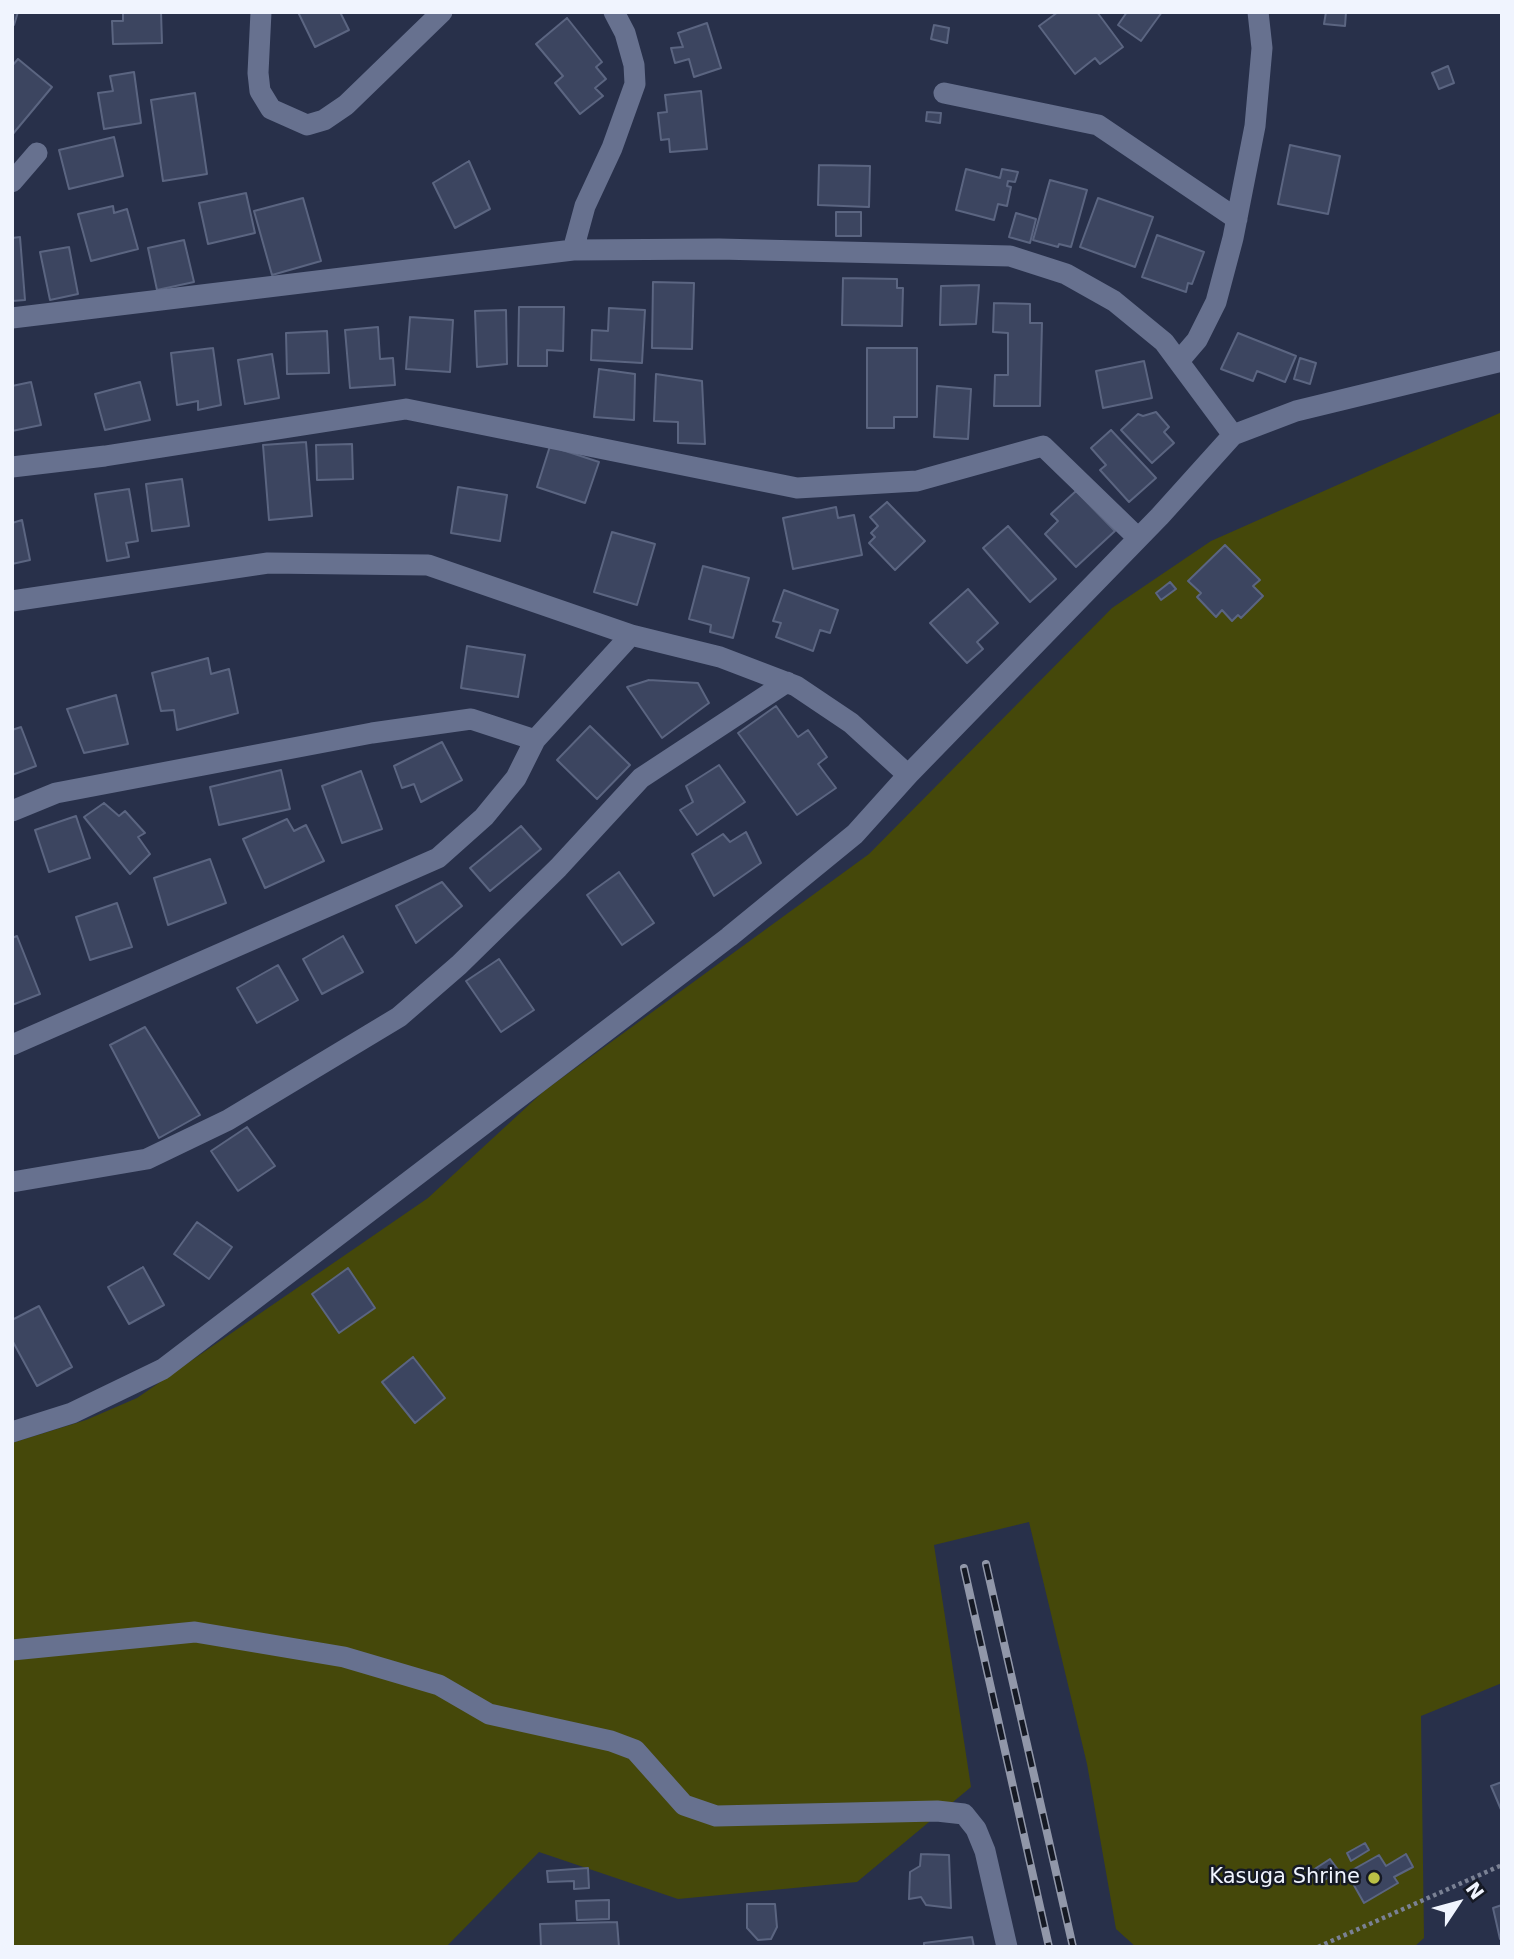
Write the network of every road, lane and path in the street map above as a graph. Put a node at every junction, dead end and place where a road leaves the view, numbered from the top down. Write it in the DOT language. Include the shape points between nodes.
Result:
graph roads {
  1 [pos="261,12"];
  2 [pos="442,12"];
  3 [pos="614,12"];
  4 [pos="1258,12"];
  5 [pos="944,93"];
  6 [pos="37,153"];
  7 [pos="12,182"];
  8 [pos="1237,219"];
  9 [pos="573,250"];
  10 [pos="12,318"];
  11 [pos="1180,361"];
  12 [pos="1502,361"];
  13 [pos="1233,435"];
  14 [pos="12,467"];
  15 [pos="1138,538"];
  16 [pos="12,601"];
  17 [pos="631,635"];
  18 [pos="787,682"];
  19 [pos="535,740"];
  20 [pos="908,775"];
  21 [pos="12,811"];
  22 [pos="12,1045"];
  23 [pos="12,1182"];
  24 [pos="12,1432"];
  25 [pos="12,1650"];
  26 [pos="1502,1865"];
  27 [pos="1007,1947"];
  28 [pos="1318,1947"];
  1 -- 2 [label="street" via="260,91 271,109 307,125 324,120 346,104"];
  3 -- 9 [label="street" via="635,65 635,84 585,206"];
  4 -- 8 [label="street" via="1262,48 1255,126"];
  5 -- 8 [label="street" via="1098,125"];
  6 -- 7 [label="street"];
  8 -- 11 [label="street" via="1216,302 1197,340"];
  9 -- 10 [label="street"];
  9 -- 11 [label="street" via="1010,256 1066,274 1114,301"];
  11 -- 13 [label="street"];
  12 -- 13 [label="street" via="1296,411"];
  13 -- 15 [label="street"];
  14 -- 15 [label="street" via="406,408 797,488 917,481 1043,446"];
  15 -- 20 [label="street"];
  16 -- 17 [label="street" via="268,563 428,565"];
  17 -- 18 [label="street" via="720,657"];
  17 -- 19 [label="street"];
  18 -- 20 [label="street" via="851,723"];
  18 -- 23 [label="street" via="641,778 558,868 399,1017 228,1119 147,1159"];
  19 -- 21 [label="street" via="471,719 57,793"];
  19 -- 22 [label="street" via="508,788 484,817 438,858"];
  20 -- 24 [label="street" via="855,834 729,937 163,1369 72,1413"];
  25 -- 27 [label="street" via="195,1632 344,1657 439,1685 489,1714 635,1750 684,1805 716,1816 964,1814 985,1851"];
  26 -- 28 [label="path"];
}
